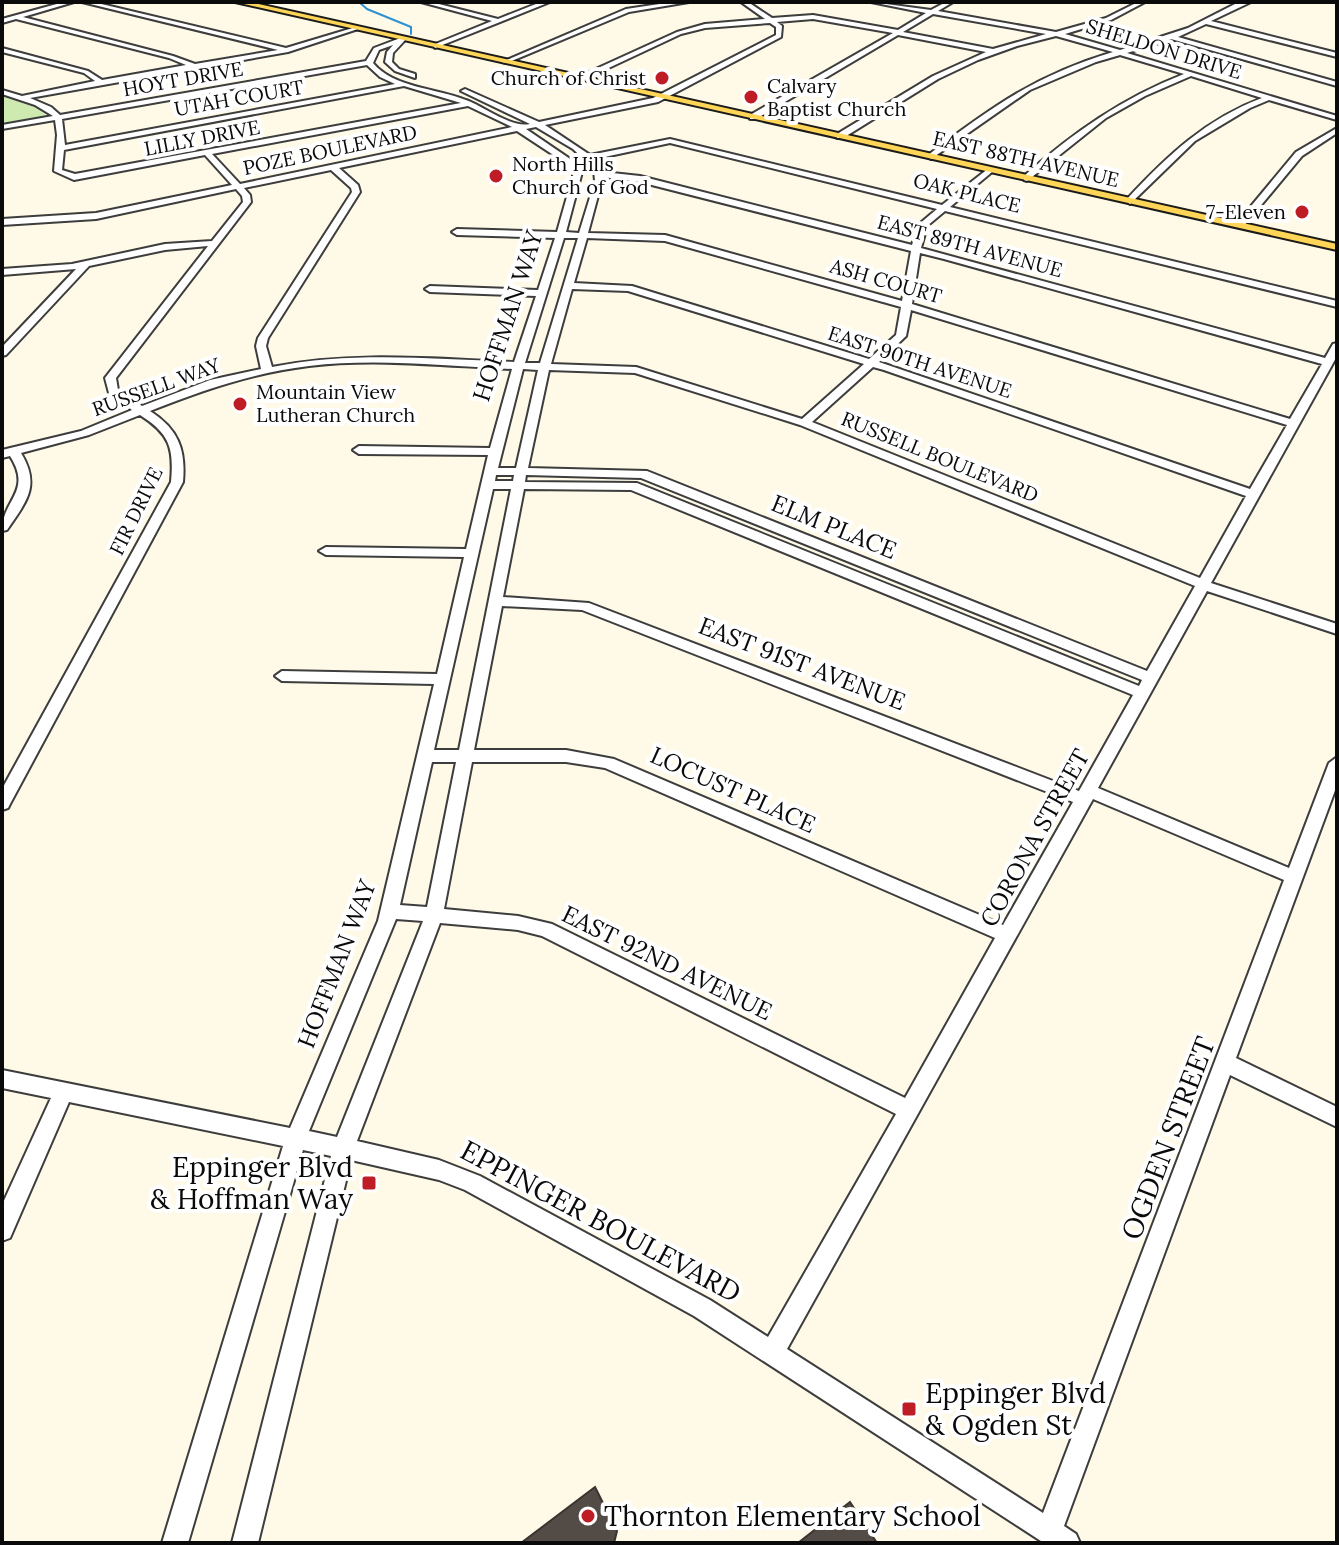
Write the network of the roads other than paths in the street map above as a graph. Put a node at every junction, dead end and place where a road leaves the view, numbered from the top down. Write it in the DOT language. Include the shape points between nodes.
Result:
graph roads {
  1 [pos="71,2"];
  2 [pos="85,2"];
  3 [pos="239,2"];
  4 [pos="424,2"];
  5 [pos="547,2"];
  6 [pos="686,2"];
  7 [pos="744,2"];
  8 [pos="874,2"];
  9 [pos="950,2"];
  10 [pos="1142,2"];
  11 [pos="1248,2"];
  12 [pos="933,12"];
  13 [pos="15,17"];
  14 [pos="770,19"];
  15 [pos="2,21"];
  16 [pos="498,21"];
  17 [pos="1206,22"];
  18 [pos="358,28"];
  19 [pos="899,32"];
  20 [pos="1054,33"];
  21 [pos="1172,37"];
  22 [pos="403,39"];
  23 [pos="435,46"];
  24 [pos="2,50"];
  25 [pos="288,50"];
  26 [pos="993,51"];
  27 [pos="1120,52"];
  28 [pos="1337,55"];
  29 [pos="505,62"];
  30 [pos="369,63"];
  31 [pos="194,66"];
  32 [pos="1191,74"];
  33 [pos="580,78"];
  34 [pos="101,82"];
  35 [pos="415,82"];
  36 [pos="1337,84"];
  37 [pos="2,92"];
  38 [pos="663,97"];
  39 [pos="1270,97"];
  40 [pos="21,98"];
  41 [pos="470,104"];
  42 [pos="59,117"];
  43 [pos="753,117"];
  44 [pos="1337,118"];
  45 [pos="538,125"];
  46 [pos="2,127"];
  47 [pos="520,129"];
  48 [pos="1337,130"];
  49 [pos="840,136"];
  50 [pos="61,148"];
  51 [pos="208,154"];
  52 [pos="931,157"];
  53 [pos="587,158"];
  54 [pos="333,167"];
  55 [pos="989,170"];
  56 [pos="599,174"];
  57 [pos="1027,178"];
  58 [pos="239,187"];
  59 [pos="1130,201"];
  60 [pos="945,206"];
  61 [pos="2,222"];
  62 [pos="1240,225"];
  63 [pos="457,232"];
  64 [pos="561,235"];
  65 [pos="584,235"];
  66 [pos="216,243"];
  67 [pos="1337,247"];
  68 [pos="916,249"];
  69 [pos="85,265"];
  70 [pos="2,272"];
  71 [pos="569,286"];
  72 [pos="430,289"];
  73 [pos="542,293"];
  74 [pos="1337,304"];
  75 [pos="906,305"];
  76 [pos="2,353"];
  77 [pos="1333,354"];
  78 [pos="872,363"];
  79 [pos="517,366"];
  80 [pos="545,366"];
  81 [pos="267,370"];
  82 [pos="142,409"];
  83 [pos="804,423"];
  84 [pos="1295,424"];
  85 [pos="359,450"];
  86 [pos="494,452"];
  87 [pos="8,453"];
  88 [pos="488,478"];
  89 [pos="519,478"];
  90 [pos="1255,495"];
  91 [pos="2,527"];
  92 [pos="326,551"];
  93 [pos="470,553"];
  94 [pos="1204,585"];
  95 [pos="497,601"];
  96 [pos="1337,629"];
  97 [pos="282,676"];
  98 [pos="442,679"];
  99 [pos="1147,685"];
  100 [pos="425,756"];
  101 [pos="466,757"];
  102 [pos="1337,763"];
  103 [pos="1087,796"];
  104 [pos="2,804"];
  105 [pos="1294,877"];
  106 [pos="389,911"];
  107 [pos="434,916"];
  108 [pos="1007,935"];
  109 [pos="1226,1063"];
  110 [pos="2,1079"];
  111 [pos="63,1093"];
  112 [pos="909,1110"];
  113 [pos="1337,1117"];
  114 [pos="295,1140"];
  115 [pos="343,1149"];
  116 [pos="2,1230"];
  117 [pos="773,1352"];
  118 [pos="1058,1537"];
  119 [pos="175,1543"];
  120 [pos="245,1543"];
  1 -- 13 [label="street"];
  2 -- 25 [label="street"];
  3 -- 18 [label="main road, EAST 88TH AVENUE"];
  4 -- 16 [label="street"];
  5 -- 16 [label="street"];
  6 -- 29 [label="street" via="628,10"];
  7 -- 14 [label="street"];
  8 -- 12 [label="street, SHELDON DRIVE"];
  9 -- 12 [label="street"];
  10 -- 20 [label="street" via="1109,18"];
  11 -- 17 [label="street"];
  12 -- 19 [label="street"];
  12 -- 20 [label="street, SHELDON DRIVE"];
  13 -- 15 [label="street"];
  13 -- 31 [label="street"];
  14 -- 19 [label="street" via="821,18"];
  14 -- 33 [label="street" via="686,30"];
  14 -- 38 [label="street, POZE BOULEVARD" via="780,29 776,39"];
  16 -- 23 [label="street"];
  17 -- 21 [label="street"];
  17 -- 28 [label="street"];
  18 -- 22 [label="main road, EAST 88TH AVENUE"];
  18 -- 25 [label="street"];
  19 -- 26 [label="street"];
  19 -- 43 [label="street"];
  20 -- 26 [label="street"];
  20 -- 27 [label="street, SHELDON DRIVE"];
  21 -- 27 [label="street"];
  21 -- 36 [label="street"];
  22 -- 23 [label="main road, EAST 88TH AVENUE"];
  22 -- 30 [label="street" via="376,49"];
  22 -- 35 [label="street, HOFFMAN WAY" via="388,62"];
  23 -- 29 [label="main road, EAST 88TH AVENUE"];
  24 -- 34 [label="street" via="86,72"];
  25 -- 31 [label="street"];
  26 -- 49 [label="street" via="937,76"];
  27 -- 32 [label="street, SHELDON DRIVE"];
  27 -- 52 [label="street" via="1027,89"];
  29 -- 33 [label="main road, EAST 88TH AVENUE"];
  30 -- 35 [label="street, HOFFMAN WAY" via="386,78"];
  30 -- 42 [label="street, HOYT DRIVE"];
  31 -- 34 [label="street"];
  32 -- 39 [label="street, SHELDON DRIVE"];
  32 -- 57 [label="street" via="1103,114"];
  33 -- 38 [label="main road, EAST 88TH AVENUE"];
  34 -- 40 [label="street"];
  35 -- 41 [label="street, HOFFMAN WAY"];
  35 -- 45 [label="street, HOFFMAN WAY" via="489,99"];
  35 -- 50 [label="street, UTAH COURT"];
  37 -- 40 [label="street"];
  38 -- 43 [label="main road, EAST 88TH AVENUE"];
  38 -- 45 [label="street, POZE BOULEVARD"];
  39 -- 44 [label="street, SHELDON DRIVE"];
  39 -- 59 [label="street" via="1204,128"];
  40 -- 42 [label="street"];
  41 -- 47 [label="street, HOFFMAN WAY"];
  41 -- 51 [label="street, LILLY DRIVE"];
  42 -- 46 [label="street, HOYT DRIVE"];
  42 -- 50 [label="street, LILLY DRIVE"];
  43 -- 49 [label="main road, EAST 88TH AVENUE"];
  45 -- 47 [label="street, POZE BOULEVARD"];
  45 -- 53 [label="street, HOFFMAN WAY"];
  47 -- 54 [label="street, POZE BOULEVARD"];
  47 -- 64 [label="street, HOFFMAN WAY" via="578,172"];
  48 -- 62 [label="street" via="1296,156"];
  49 -- 52 [label="main road, EAST 88TH AVENUE"];
  50 -- 51 [label="street, LILLY DRIVE" via="58,171 74,177"];
  51 -- 58 [label="street"];
  52 -- 55 [label="main road, EAST 88TH AVENUE"];
  53 -- 56 [label="street, HOFFMAN WAY"];
  53 -- 60 [label="street, OAK PLACE" via="667,140"];
  54 -- 58 [label="street, POZE BOULEVARD"];
  54 -- 81 [label="street" via="356,192 263,338"];
  55 -- 57 [label="main road, EAST 88TH AVENUE"];
  55 -- 60 [label="street"];
  56 -- 65 [label="street, HOFFMAN WAY"];
  56 -- 68 [label="street, EAST 89TH AVENUE" via="640,179"];
  57 -- 59 [label="main road, EAST 88TH AVENUE"];
  58 -- 61 [label="street, POZE BOULEVARD" via="80,218"];
  58 -- 66 [label="street, FIR DRIVE" via="247,202"];
  59 -- 62 [label="main road, EAST 88TH AVENUE"];
  60 -- 68 [label="street" via="924,223"];
  60 -- 74 [label="street, OAK PLACE"];
  62 -- 67 [label="main road, EAST 88TH AVENUE"];
  63 -- 64 [label="street, ASH COURT"];
  64 -- 65 [label="street, ASH COURT"];
  64 -- 73 [label="street, HOFFMAN WAY"];
  65 -- 71 [label="street, HOFFMAN WAY"];
  65 -- 75 [label="street, ASH COURT" via="665,238"];
  66 -- 69 [label="street" via="165,247"];
  66 -- 82 [label="street, FIR DRIVE" via="113,371 113,391"];
  68 -- 75 [label="street"];
  68 -- 77 [label="street, EAST 89TH AVENUE"];
  69 -- 70 [label="street"];
  69 -- 76 [label="street"];
  71 -- 78 [label="street, EAST 90TH AVENUE" via="629,288"];
  71 -- 80 [label="street, HOFFMAN WAY"];
  72 -- 73 [label="street"];
  73 -- 79 [label="street, HOFFMAN WAY"];
  75 -- 78 [label="street" via="901,336"];
  75 -- 84 [label="street, ASH COURT"];
  77 -- 84 [label="street, CORONA STREET"];
  78 -- 83 [label="street"];
  78 -- 90 [label="street, EAST 90TH AVENUE"];
  79 -- 80 [label="street, RUSSELL BOULEVARD"];
  79 -- 81 [label="street, RUSSELL WAY" via="364,360"];
  79 -- 86 [label="street, HOFFMAN WAY"];
  80 -- 83 [label="street, RUSSELL BOULEVARD" via="646,372"];
  80 -- 89 [label="street, HOFFMAN WAY"];
  81 -- 82 [label="street, RUSSELL WAY" via="214,382"];
  82 -- 87 [label="street, RUSSELL WAY" via="85,433"];
  82 -- 104 [label="street, FIR DRIVE" via="175,440 177,482"];
  83 -- 94 [label="street, RUSSELL BOULEVARD"];
  84 -- 90 [label="street, CORONA STREET"];
  85 -- 86 [label="street"];
  86 -- 88 [label="street, HOFFMAN WAY"];
  87 -- 91 [label="street" via="24,466 27,480"];
  88 -- 89 [label="street, ELM PLACE"];
  88 -- 93 [label="street, HOFFMAN WAY"];
  89 -- 95 [label="street, HOFFMAN WAY"];
  89 -- 99 [label="street, ELM PLACE" via="633,486"];
  90 -- 94 [label="street, CORONA STREET"];
  92 -- 93 [label="street"];
  93 -- 98 [label="street, HOFFMAN WAY"];
  94 -- 96 [label="street, RUSSELL BOULEVARD"];
  94 -- 99 [label="street, CORONA STREET"];
  95 -- 101 [label="street, HOFFMAN WAY"];
  95 -- 103 [label="street, EAST 91ST AVENUE" via="584,606"];
  97 -- 98 [label="street"];
  98 -- 100 [label="street, HOFFMAN WAY"];
  99 -- 103 [label="street, CORONA STREET"];
  100 -- 101 [label="street, LOCUST PLACE"];
  100 -- 106 [label="street, HOFFMAN WAY"];
  101 -- 107 [label="street, HOFFMAN WAY"];
  101 -- 108 [label="street, LOCUST PLACE" via="566,756 608,763"];
  102 -- 105 [label="street, OGDEN STREET"];
  103 -- 105 [label="street, EAST 91ST AVENUE"];
  103 -- 108 [label="street, CORONA STREET"];
  105 -- 109 [label="street, OGDEN STREET"];
  106 -- 107 [label="street, EAST 92ND AVENUE"];
  106 -- 114 [label="street, HOFFMAN WAY"];
  107 -- 112 [label="street, EAST 92ND AVENUE" via="546,929"];
  107 -- 115 [label="street, HOFFMAN WAY"];
  108 -- 112 [label="street, CORONA STREET"];
  109 -- 113 [label="street"];
  109 -- 118 [label="street, OGDEN STREET"];
  110 -- 111 [label="street, EPPINGER BOULEVARD"];
  111 -- 114 [label="street, EPPINGER BOULEVARD"];
  111 -- 116 [label="street"];
  112 -- 117 [label="street, CORONA STREET"];
  114 -- 115 [label="street, EPPINGER BOULEVARD"];
  114 -- 119 [label="street, HOFFMAN WAY"];
  115 -- 117 [label="street, EPPINGER BOULEVARD" via="439,1170 472,1183"];
  115 -- 120 [label="street, HOFFMAN WAY"];
  117 -- 118 [label="street, EPPINGER BOULEVARD"];
}
